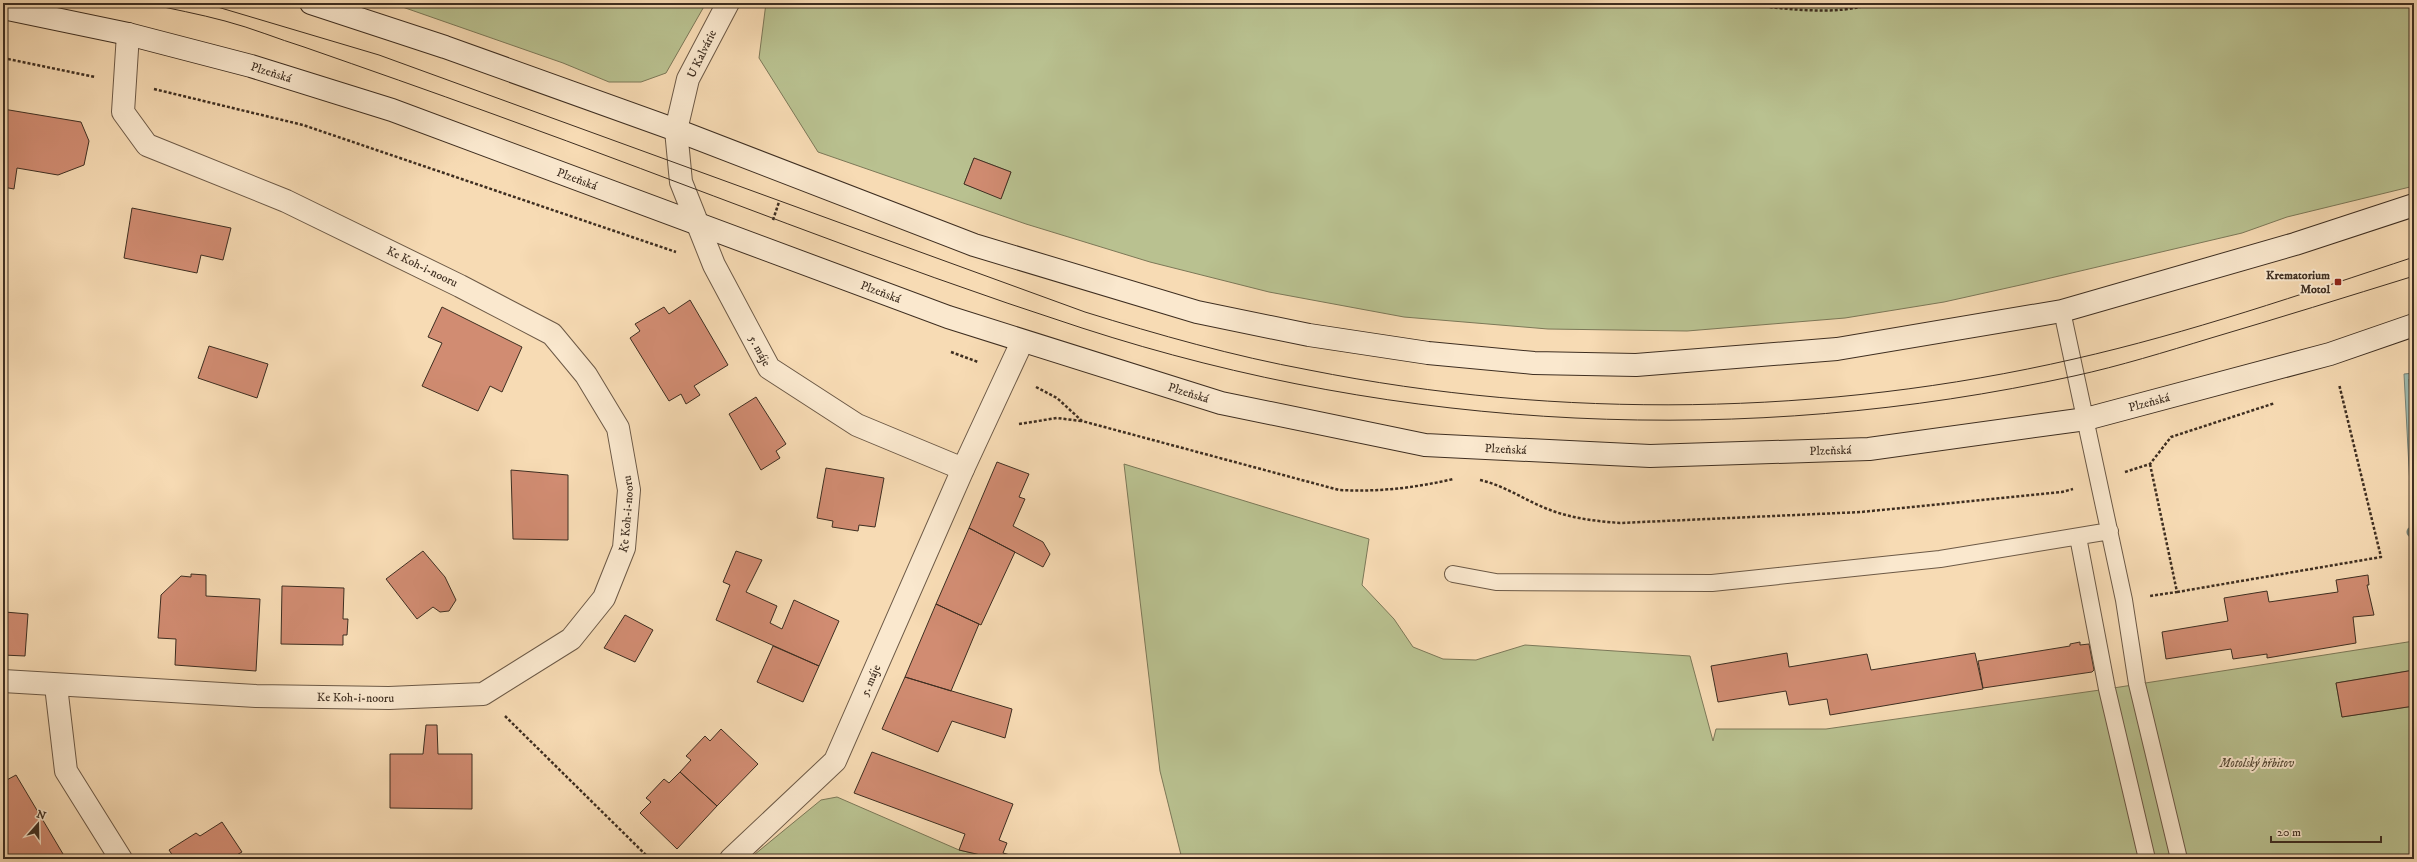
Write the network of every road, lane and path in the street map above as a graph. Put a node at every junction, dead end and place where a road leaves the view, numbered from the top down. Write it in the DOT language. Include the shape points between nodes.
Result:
graph roads {
  1 [pos="311,3"];
  2 [pos="728,3"];
  3 [pos="1740,3"];
  4 [pos="1871,3"];
  5 [pos="3,8"];
  6 [pos="128,34"];
  7 [pos="3,58"];
  8 [pos="125,83"];
  9 [pos="676,130"];
  10 [pos="790,174"];
  11 [pos="2414,205"];
  12 [pos="698,224"];
  13 [pos="762,249"];
  14 [pos="714,265"];
  15 [pos="2062,311"];
  16 [pos="2414,325"];
  17 [pos="1022,342"];
  18 [pos="946,350"];
  19 [pos="983,364"];
  20 [pos="2338,382"];
  21 [pos="1036,387"];
  22 [pos="2086,420"];
  23 [pos="1082,421"];
  24 [pos="979,434"];
  25 [pos="2150,464"];
  26 [pos="963,469"];
  27 [pos="1339,490"];
  28 [pos="2110,531"];
  29 [pos="2078,537"];
  30 [pos="1453,574"];
  31 [pos="2177,592"];
  32 [pos="2124,600"];
  33 [pos="3,681"];
  34 [pos="56,686"];
  35 [pos="483,694"];
  36 [pos="121,859"];
  37 [pos="650,859"];
  38 [pos="731,859"];
  39 [pos="2147,859"];
  40 [pos="2179,859"];
  1 -- 9 [label="main road" via="445,47"];
  2 -- 9 [label="main road, U Kalvárie" via="688,79"];
  3 -- 4 [label="path" via="1832,10 1859,9"];
  5 -- 6 [label="main road, Plzeňská"];
  6 -- 8 [label="main road, Ke Koh-i-nooru"];
  6 -- 12 [label="main road, Plzeňská" via="251,66 392,110"];
  7 -- 8 [label="path"];
  8 -- 14 [label="path" via="304,125"];
  8 -- 35 [label="main road, Ke Koh-i-nooru" via="123,112 147,145 286,201 552,334 586,375 618,428 629,490 624,548 604,598 571,640"];
  9 -- 10 [label="main road"];
  9 -- 12 [label="main road, 5. máje" via="681,182"];
  10 -- 13 [label="path"];
  10 -- 15 [label="main road" via="974,245 1197,312 1309,335 1428,354 1534,363 1636,365 1836,349"];
  11 -- 15 [label="main road" via="2295,244"];
  12 -- 13 [label="main road, Plzeňská"];
  12 -- 14 [label="main road, 5. máje"];
  13 -- 17 [label="main road, Plzeňská"];
  14 -- 26 [label="main road, 5. máje" via="769,368 857,425"];
  15 -- 22 [label="lane"];
  16 -- 22 [label="main road, Plzeňská" via="2330,354"];
  17 -- 22 [label="main road, Plzeňská" via="1221,403 1425,445 1650,456 1869,449"];
  17 -- 24 [label="main road, 5. máje"];
  18 -- 19 [label="path"];
  20 -- 31 [label="path" via="2381,557"];
  21 -- 23 [label="path" via="1057,398"];
  22 -- 28 [label="lane"];
  23 -- 24 [label="path" via="1057,418 1032,420"];
  23 -- 27 [label="path"];
  24 -- 26 [label="main road, 5. máje"];
  25 -- 31 [label="path"];
  26 -- 38 [label="main road, 5. máje" via="836,761"];
  28 -- 29 [label="lane"];
  28 -- 32 [label="lane"];
  29 -- 30 [label="lane" via="1940,559 1712,583 1496,582"];
  29 -- 39 [label="lane" via="2107,689"];
  31 -- 32 [label="path"];
  32 -- 40 [label="lane" via="2137,684"];
  33 -- 34 [label="main road, Ke Koh-i-nooru"];
  34 -- 35 [label="main road, Ke Koh-i-nooru" via="256,696 382,698"];
  34 -- 36 [label="main road" via="66,771"];
  35 -- 37 [label="path"];
}
